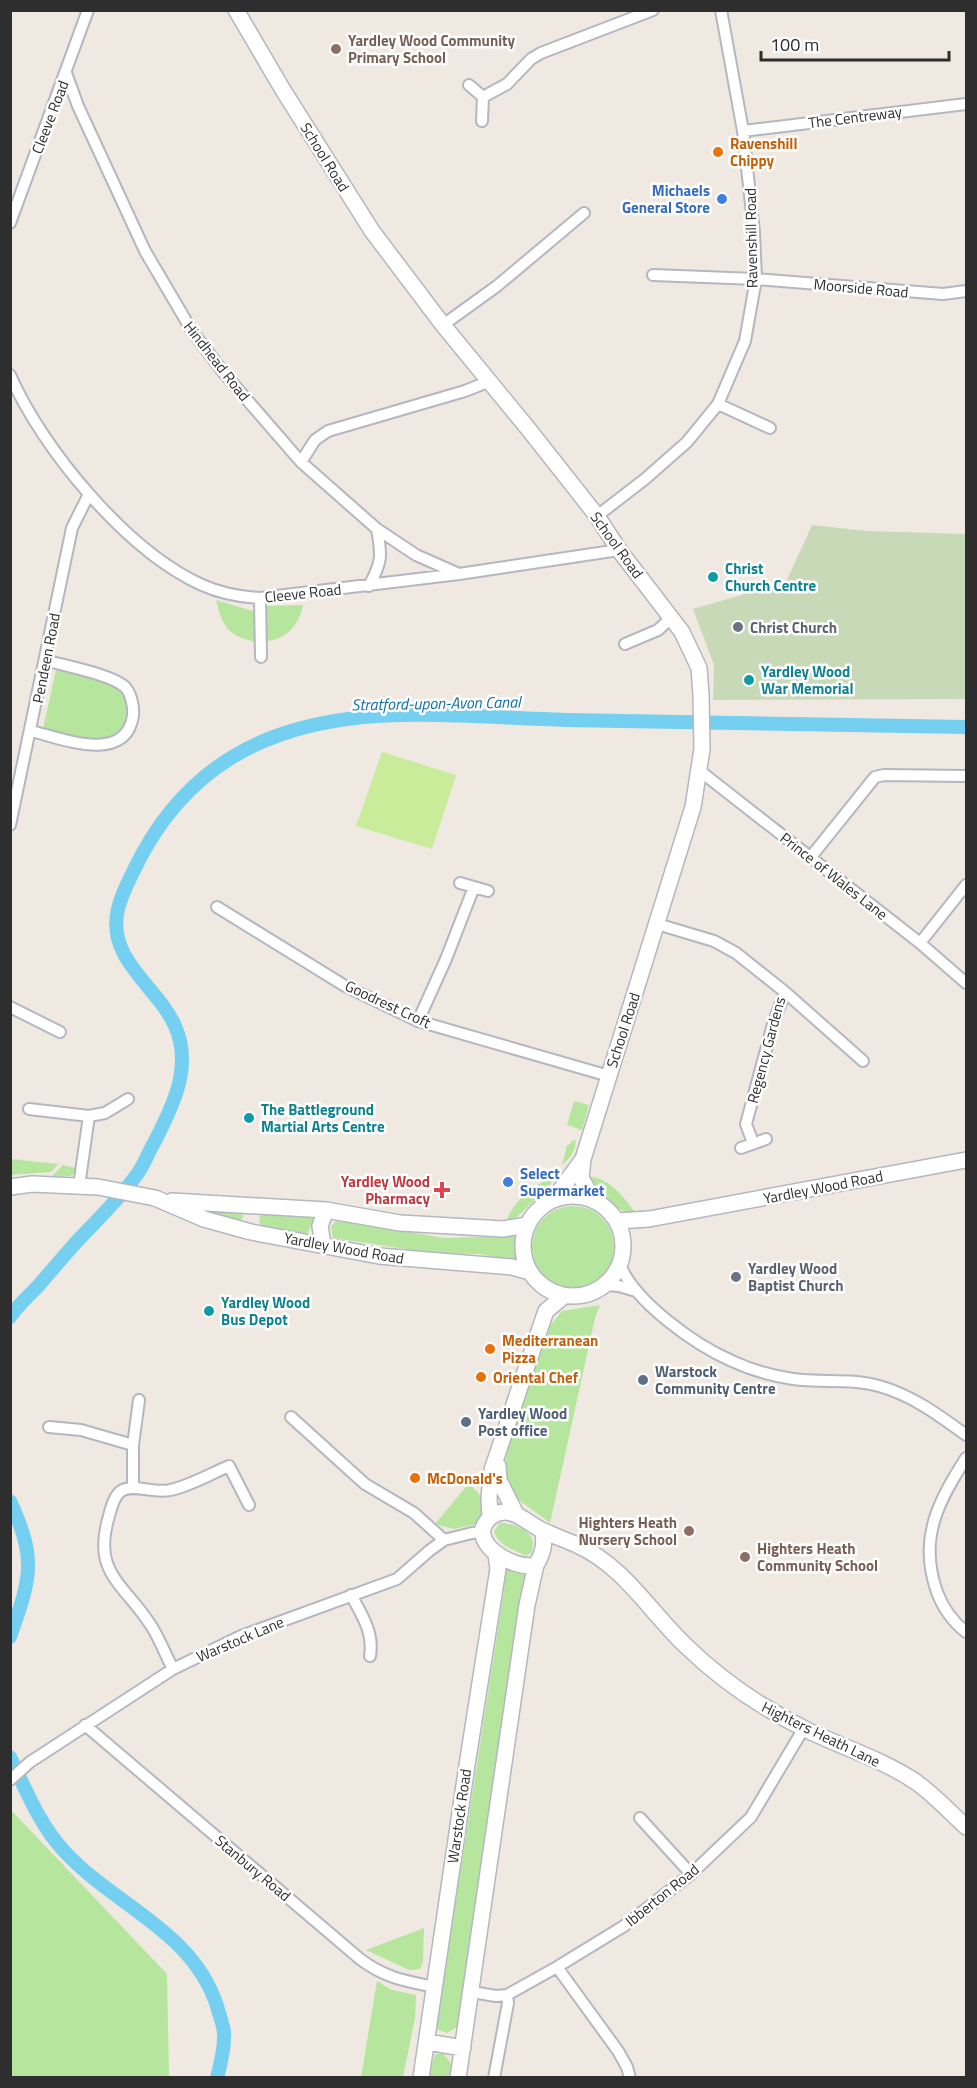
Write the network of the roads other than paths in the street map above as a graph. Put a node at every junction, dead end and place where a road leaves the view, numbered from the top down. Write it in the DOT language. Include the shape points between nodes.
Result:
graph roads {
  1 [pos="88,10"];
  2 [pos="236,10"];
  3 [pos="653,10"];
  4 [pos="721,10"];
  5 [pos="66,73"];
  6 [pos="469,85"];
  7 [pos="483,97"];
  8 [pos="966,104"];
  9 [pos="482,121"];
  10 [pos="743,131"];
  11 [pos="584,213"];
  12 [pos="10,223"];
  13 [pos="652,275"];
  14 [pos="756,279"];
  15 [pos="966,291"];
  16 [pos="443,325"];
  17 [pos="10,375"];
  18 [pos="490,381"];
  19 [pos="13,387"];
  20 [pos="718,404"];
  21 [pos="770,428"];
  22 [pos="301,462"];
  23 [pos="89,494"];
  24 [pos="597,516"];
  25 [pos="377,529"];
  26 [pos="620,550"];
  27 [pos="459,574"];
  28 [pos="369,586"];
  29 [pos="260,598"];
  30 [pos="672,617"];
  31 [pos="625,644"];
  32 [pos="261,657"];
  33 [pos="45,660"];
  34 [pos="31,731"];
  35 [pos="700,771"];
  36 [pos="966,776"];
  37 [pos="10,825"];
  38 [pos="810,858"];
  39 [pos="460,883"];
  40 [pos="966,885"];
  41 [pos="474,887"];
  42 [pos="488,891"];
  43 [pos="217,907"];
  44 [pos="657,924"];
  45 [pos="920,943"];
  46 [pos="966,982"];
  47 [pos="785,992"];
  48 [pos="10,1007"];
  49 [pos="418,1021"];
  50 [pos="60,1032"];
  51 [pos="863,1061"];
  52 [pos="609,1076"];
  53 [pos="128,1099"];
  54 [pos="29,1109"];
  55 [pos="89,1116"];
  56 [pos="766,1139"];
  57 [pos="753,1143"];
  58 [pos="741,1148"];
  59 [pos="583,1159"];
  60 [pos="966,1160"];
  61 [pos="79,1186"];
  62 [pos="10,1187"];
  63 [pos="159,1199"];
  64 [pos="553,1200"];
  65 [pos="594,1201"];
  66 [pos="256,1205"];
  67 [pos="326,1210"];
  68 [pos="643,1220"];
  69 [pos="616,1221"];
  70 [pos="528,1225"];
  71 [pos="251,1232"];
  72 [pos="323,1245"];
  73 [pos="624,1245"];
  74 [pos="620,1265"];
  75 [pos="530,1272"];
  76 [pos="606,1285"];
  77 [pos="542,1286"];
  78 [pos="636,1292"];
  79 [pos="564,1296"];
  80 [pos="546,1311"];
  81 [pos="139,1400"];
  82 [pos="291,1417"];
  83 [pos="49,1427"];
  84 [pos="966,1435"];
  85 [pos="133,1445"];
  86 [pos="498,1454"];
  87 [pos="966,1458"];
  88 [pos="133,1487"];
  89 [pos="249,1505"];
  90 [pos="516,1514"];
  91 [pos="487,1525"];
  92 [pos="543,1531"];
  93 [pos="444,1540"];
  94 [pos="571,1543"];
  95 [pos="496,1554"];
  96 [pos="539,1559"];
  97 [pos="351,1595"];
  98 [pos="966,1632"];
  99 [pos="370,1656"];
  100 [pos="173,1669"];
  101 [pos="85,1725"];
  102 [pos="804,1728"];
  103 [pos="10,1780"];
  104 [pos="640,1818"];
  105 [pos="966,1827"];
  106 [pos="691,1874"];
  107 [pos="557,1967"];
  108 [pos="435,1987"];
  109 [pos="472,1992"];
  110 [pos="507,1995"];
  111 [pos="427,2042"];
  112 [pos="462,2048"];
  113 [pos="421,2078"];
  114 [pos="458,2078"];
  115 [pos="494,2078"];
  116 [pos="630,2078"];
  1 -- 5 [label="street, Cleeve Road"];
  2 -- 16 [label="street, School Road" via="372,231"];
  3 -- 7 [label="street" via="541,53 507,84"];
  4 -- 10 [label="street, Ravenshill Road"];
  5 -- 12 [label="street, Cleeve Road"];
  5 -- 22 [label="street, Hindhead Road" via="145,251 170,295 223,372"];
  6 -- 7 [label="street"];
  7 -- 9 [label="street"];
  8 -- 10 [label="street, The Centreway"];
  10 -- 14 [label="street, Ravenshill Road"];
  11 -- 16 [label="street"];
  13 -- 14 [label="street, Moorside Road"];
  14 -- 15 [label="street, Moorside Road" via="943,294"];
  14 -- 20 [label="street, Ravenshill Road" via="745,341"];
  16 -- 18 [label="street, School Road"];
  17 -- 19 [label="street, Cleeve Road"];
  18 -- 22 [label="street" via="328,431 315,440"];
  18 -- 24 [label="street, School Road"];
  19 -- 23 [label="street, Cleeve Road"];
  20 -- 21 [label="street"];
  20 -- 24 [label="street, Ravenshill Road" via="687,442"];
  22 -- 25 [label="street, Hindhead Road"];
  23 -- 29 [label="street, Cleeve Road" via="145,548 176,571 212,589"];
  23 -- 33 [label="street, Pendeen Road" via="72,528"];
  24 -- 26 [label="street, School Road"];
  25 -- 27 [label="street, Hindhead Road" via="416,555"];
  25 -- 28 [label="street" via="382,553"];
  26 -- 27 [label="street, Cleeve Road"];
  26 -- 30 [label="street, School Road"];
  27 -- 28 [label="street, Cleeve Road"];
  28 -- 29 [label="street, Cleeve Road"];
  29 -- 32 [label="street"];
  30 -- 31 [label="street" via="658,630"];
  30 -- 35 [label="street, School Road" via="699,668"];
  33 -- 34 [label="street, Pendeen Road"];
  33 -- 34 [label="street" via="125,687 133,716 127,731 108,745 89,745"];
  34 -- 37 [label="street, Pendeen Road"];
  35 -- 38 [label="street, Prince of Wales Lane"];
  35 -- 44 [label="street, School Road" via="693,807"];
  36 -- 38 [label="street" via="875,777"];
  38 -- 45 [label="street, Prince of Wales Lane"];
  39 -- 41 [label="street"];
  40 -- 45 [label="street"];
  41 -- 42 [label="street"];
  41 -- 49 [label="street"];
  43 -- 49 [label="street, Goodrest Croft" via="345,986"];
  44 -- 47 [label="street, Regency Gardens" via="714,941"];
  44 -- 52 [label="street, School Road"];
  45 -- 46 [label="street, Prince of Wales Lane"];
  47 -- 51 [label="street"];
  47 -- 57 [label="street, Regency Gardens" via="746,1124"];
  48 -- 50 [label="street"];
  49 -- 52 [label="street, Goodrest Croft"];
  52 -- 59 [label="street, School Road"];
  53 -- 55 [label="street" via="105,1113"];
  54 -- 55 [label="street"];
  55 -- 61 [label="street"];
  56 -- 57 [label="street"];
  57 -- 58 [label="street"];
  59 -- 64 [label="street, School Road"];
  59 -- 65 [label="street, School Road" via="581,1178"];
  60 -- 68 [label="street, Yardley Wood Road"];
  61 -- 62 [label="street, Yardley Wood Road"];
  61 -- 63 [label="street, Yardley Wood Road"];
  63 -- 66 [label="street, Yardley Wood Road"];
  63 -- 71 [label="street, Yardley Wood Road" via="204,1219"];
  64 -- 65 [label="street" via="576,1196"];
  64 -- 70 [label="street"];
  65 -- 69 [label="street"];
  66 -- 67 [label="street, Yardley Wood Road"];
  66 -- 71 [label="street"];
  67 -- 70 [label="street, Yardley Wood Road" via="400,1223 503,1229"];
  67 -- 72 [label="street" via="320,1226"];
  68 -- 69 [label="street, Yardley Wood Road"];
  68 -- 73 [label="street"];
  69 -- 73 [label="street"];
  70 -- 75 [label="street" via="523,1246"];
  71 -- 72 [label="street, Yardley Wood Road"];
  72 -- 75 [label="street, Yardley Wood Road" via="379,1256 512,1267"];
  73 -- 74 [label="street"];
  74 -- 76 [label="street"];
  74 -- 78 [label="street"];
  75 -- 77 [label="street"];
  76 -- 78 [label="street"];
  76 -- 79 [label="street" via="585,1295"];
  77 -- 79 [label="street"];
  77 -- 80 [label="street"];
  78 -- 84 [label="street" via="665,1318 732,1361 794,1379 855,1380 881,1387 907,1396"];
  79 -- 80 [label="street"];
  80 -- 86 [label="street"];
  81 -- 85 [label="street"];
  82 -- 93 [label="street" via="365,1484 414,1514"];
  83 -- 85 [label="street" via="81,1430"];
  85 -- 88 [label="street"];
  86 -- 90 [label="street" via="499,1480"];
  86 -- 91 [label="street" via="492,1470"];
  87 -- 98 [label="street" via="934,1519 928,1547 941,1603"];
  88 -- 89 [label="street" via="149,1492 169,1491 229,1466"];
  88 -- 100 [label="street" via="120,1492 112,1504 103,1553 131,1602 150,1624"];
  90 -- 91 [label="street" via="504,1511"];
  90 -- 92 [label="street"];
  91 -- 93 [label="street, Warstock Lane"];
  91 -- 95 [label="street" via="486,1544"];
  92 -- 94 [label="street, Highters Heath Lane"];
  92 -- 96 [label="street" via="545,1543"];
  93 -- 97 [label="street, Warstock Lane" via="397,1579"];
  94 -- 96 [label="street"];
  94 -- 102 [label="street, Highters Heath Lane" via="610,1564 686,1646 752,1700"];
  95 -- 96 [label="street" via="529,1567"];
  95 -- 108 [label="street, Warstock Road" via="498,1569"];
  96 -- 109 [label="street" via="527,1605"];
  97 -- 99 [label="street" via="369,1629"];
  97 -- 100 [label="street, Warstock Lane" via="241,1636"];
  100 -- 101 [label="street, Warstock Lane"];
  101 -- 103 [label="street, Warstock Lane"];
  101 -- 108 [label="street, Stanbury Road" via="377,1972"];
  102 -- 105 [label="street, Highters Heath Lane" via="915,1782"];
  102 -- 106 [label="street, Ibberton Road" via="751,1817"];
  104 -- 106 [label="street"];
  106 -- 107 [label="street, Ibberton Road" via="624,1926"];
  107 -- 110 [label="street, Ibberton Road"];
  107 -- 116 [label="street" via="618,2051"];
  108 -- 111 [label="street, Warstock Road"];
  109 -- 110 [label="street"];
  109 -- 112 [label="street"];
  110 -- 115 [label="street"];
  111 -- 112 [label="street"];
  111 -- 113 [label="street, Warstock Road"];
  112 -- 114 [label="street"];
}
